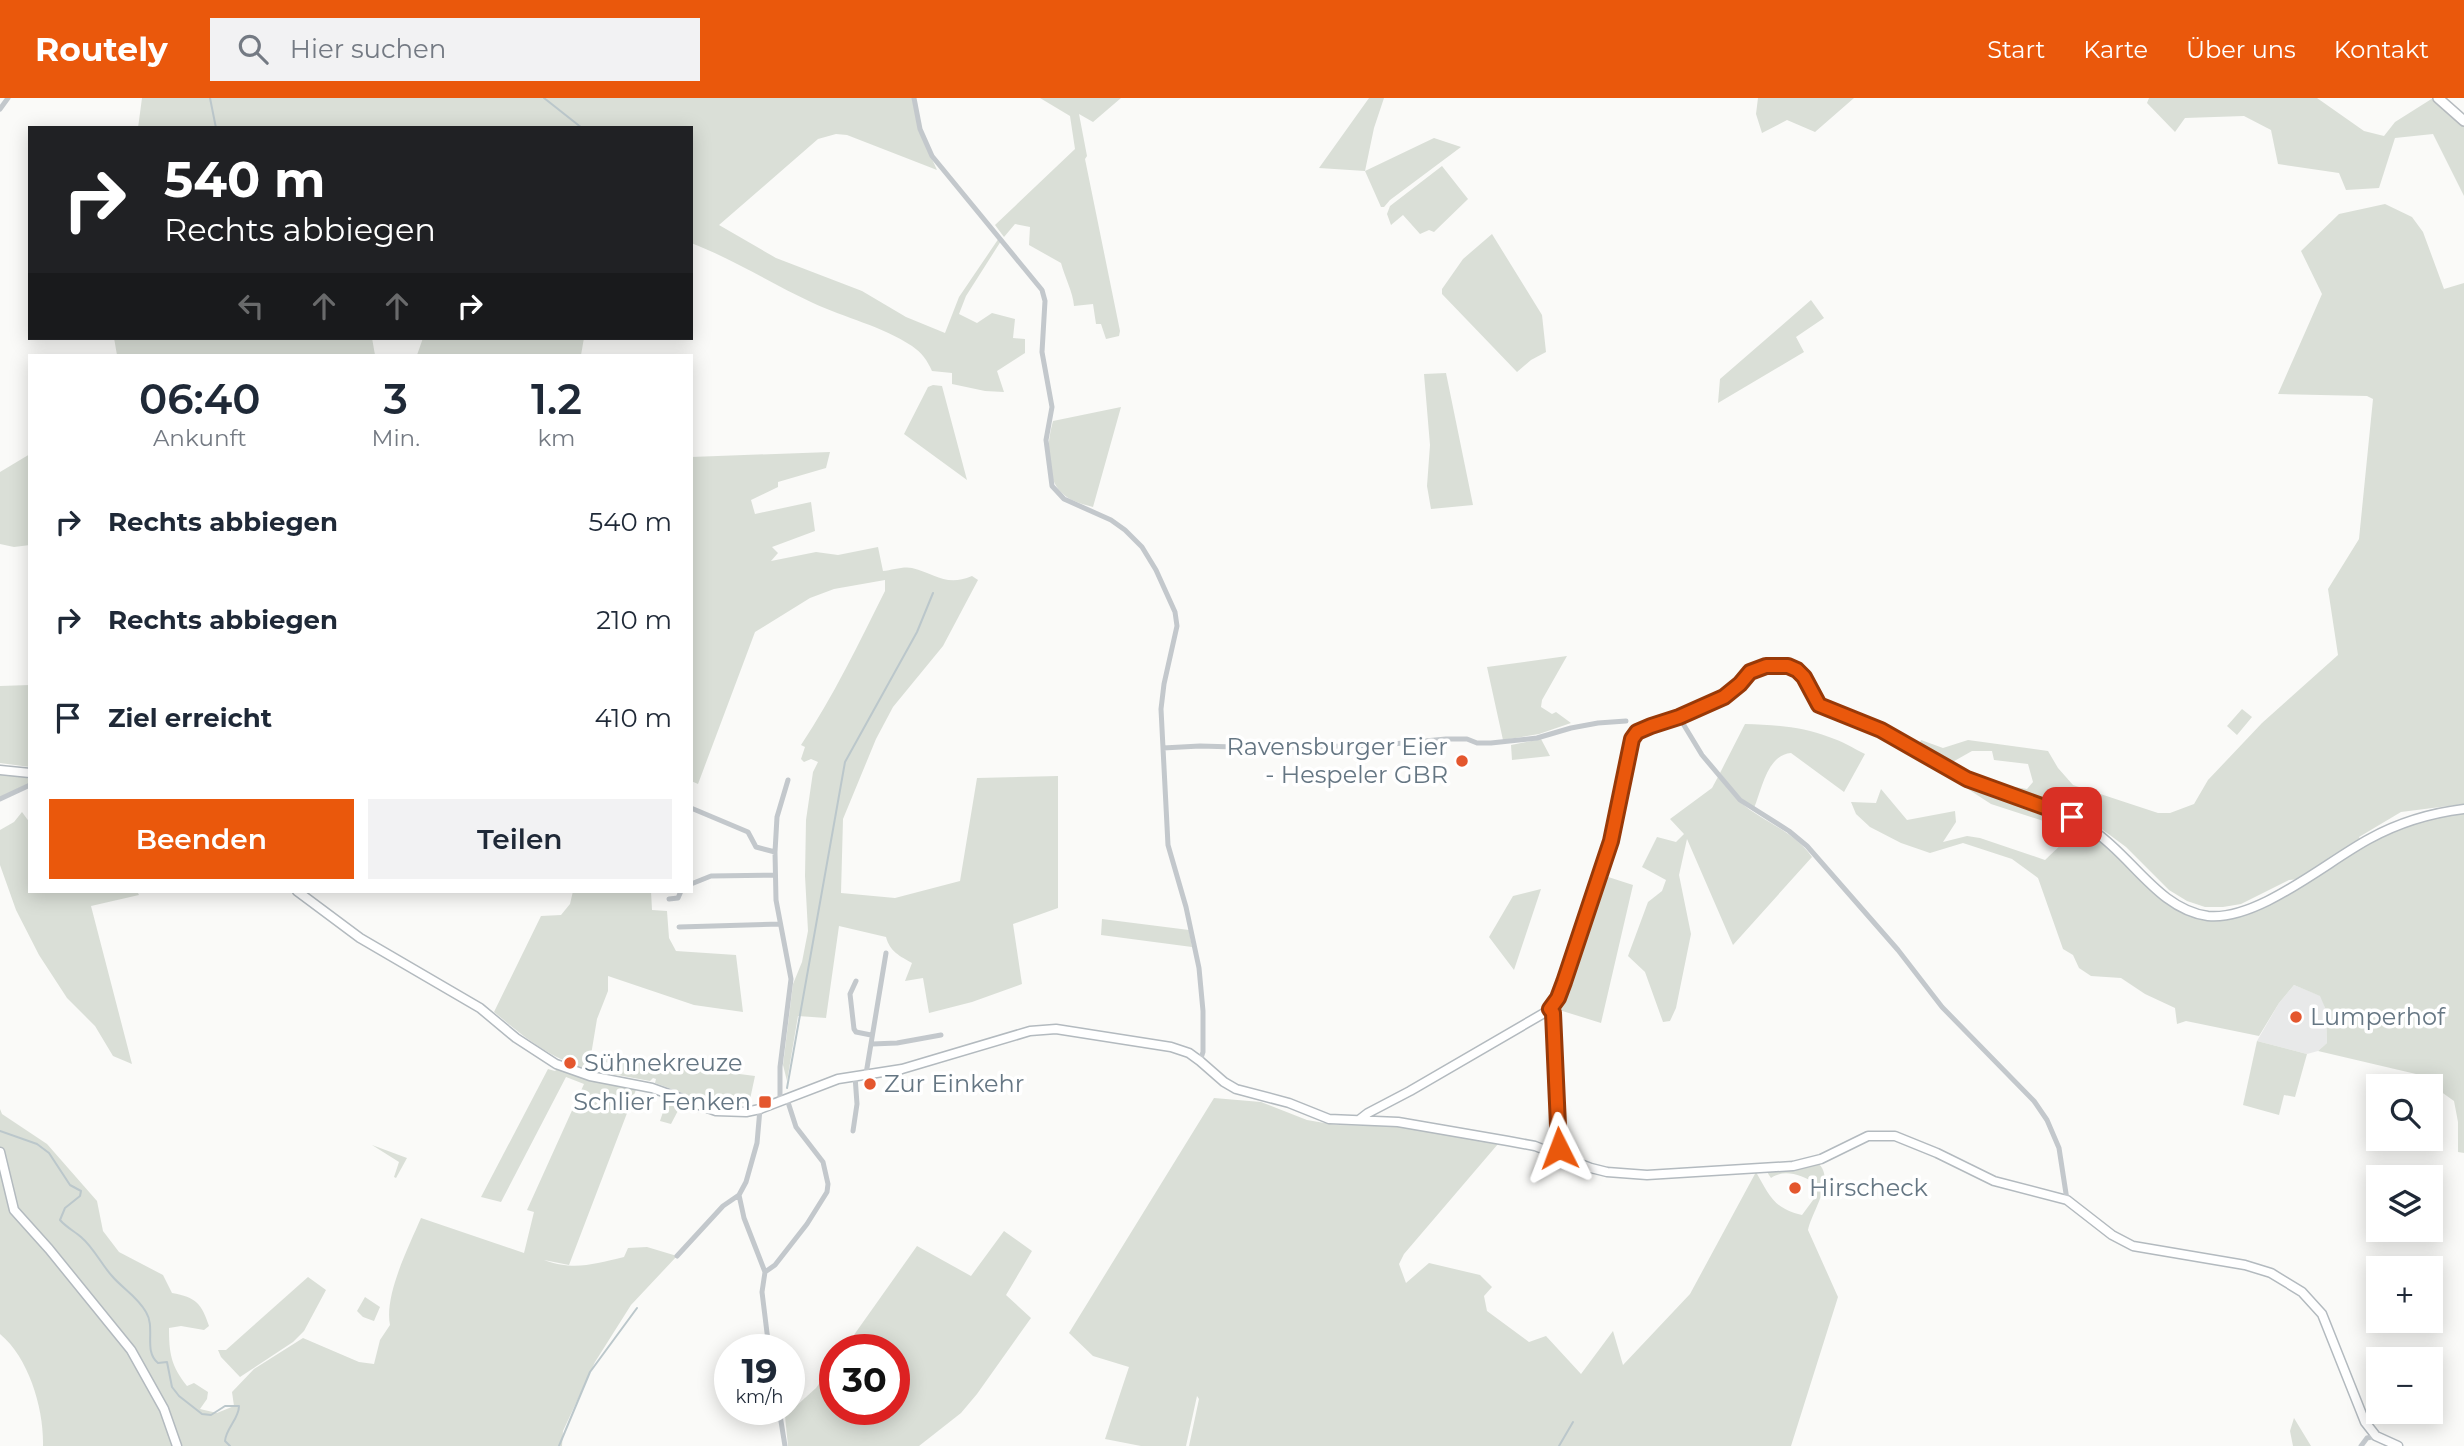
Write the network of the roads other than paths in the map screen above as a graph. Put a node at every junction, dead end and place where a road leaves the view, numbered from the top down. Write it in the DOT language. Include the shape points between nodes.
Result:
graph roads {
  1 [pos="8,98"];
  2 [pos="914,98"];
  3 [pos="2438,98"];
  4 [pos="0,109"];
  5 [pos="2464,121"];
  6 [pos="1679,717"];
  7 [pos="1626,721"];
  8 [pos="1163,748"];
  9 [pos="0,769"];
  10 [pos="28,773"];
  11 [pos="788,780"];
  12 [pos="28,786"];
  13 [pos="0,799"];
  14 [pos="693,809"];
  15 [pos="2464,809"];
  16 [pos="775,852"];
  17 [pos="775,875"];
  18 [pos="693,883"];
  19 [pos="299,893"];
  20 [pos="680,893"];
  21 [pos="669,899"];
  22 [pos="780,924"];
  23 [pos="679,926"];
  24 [pos="886,953"];
  25 [pos="856,981"];
  26 [pos="1550,1009"];
  27 [pos="871,1035"];
  28 [pos="941,1035"];
  29 [pos="872,1044"];
  30 [pos="1200,1060"];
  31 [pos="866,1074"];
  32 [pos="855,1076"];
  33 [pos="783,1101"];
  34 [pos="760,1109"];
  35 [pos="1359,1120"];
  36 [pos="853,1131"];
  37 [pos="0,1152"];
  38 [pos="1556,1153"];
  39 [pos="739,1195"];
  40 [pos="2067,1200"];
  41 [pos="677,1256"];
  42 [pos="765,1272"];
  43 [pos="767,1334"];
  44 [pos="2365,1422"];
  45 [pos="782,1425"];
  46 [pos="2376,1436"];
  47 [pos="2362,1443"];
  48 [pos="177,1446"];
  49 [pos="785,1446"];
  50 [pos="2398,1446"];
  1 -- 4 [label="street"];
  2 -- 8 [label="street" via="932,156 1042,290 1042,352 1052,407 1046,440 1052,486 1064,499 1111,520 1142,547 1175,612 1177,626 1161,709"];
  3 -- 5 [label="main road"];
  6 -- 15 [label="main road" via="1734,691 1750,672 1788,666 1804,677 1819,705 1881,730 1974,782 2072,817 2118,850 2174,903 2208,916 2229,915 2268,900 2390,829"];
  6 -- 26 [label="main road" via="1637,732 1632,739 1611,841 1564,982"];
  6 -- 40 [label="street" via="1702,755 1740,800 1807,846 1942,1007 2034,1101 2059,1148"];
  7 -- 8 [label="street" via="1491,743 1446,739 1382,745"];
  8 -- 30 [label="street" via="1168,845 1199,968 1203,1011"];
  9 -- 10 [label="main road"];
  11 -- 16 [label="street" via="776,817"];
  12 -- 13 [label="street"];
  14 -- 16 [label="street" via="748,832 756,847"];
  16 -- 17 [label="street"];
  17 -- 18 [label="street" via="711,876"];
  17 -- 22 [label="street"];
  19 -- 34 [label="main road" via="360,938 480,1008 556,1064 648,1087 716,1111"];
  20 -- 21 [label="street"];
  22 -- 23 [label="street"];
  22 -- 33 [label="street" via="791,978 780,1068"];
  24 -- 27 [label="street"];
  25 -- 27 [label="street" via="850,994 853,1028"];
  26 -- 35 [label="main road"];
  26 -- 38 [label="street" via="1559,1134"];
  27 -- 29 [label="street"];
  28 -- 29 [label="street"];
  29 -- 31 [label="street"];
  30 -- 31 [label="main road" via="1171,1047 1056,1030 1030,1031 902,1069"];
  30 -- 35 [label="main road" via="1224,1082 1250,1094 1329,1119"];
  31 -- 32 [label="main road"];
  32 -- 33 [label="main road"];
  32 -- 36 [label="street"];
  33 -- 34 [label="main road"];
  33 -- 42 [label="street" via="796,1128 823,1162 828,1184 791,1247"];
  34 -- 39 [label="street" via="757,1143"];
  35 -- 38 [label="main road" via="1415,1124"];
  37 -- 48 [label="main road" via="14,1210 131,1350 164,1409"];
  38 -- 40 [label="main road" via="1606,1172 1673,1174 1793,1166 1821,1159 1868,1136 1895,1136 1994,1181"];
  39 -- 41 [label="street"];
  39 -- 42 [label="street"];
  40 -- 44 [label="main road" via="2112,1236 2133,1246 2245,1265 2271,1273 2302,1292 2327,1324"];
  42 -- 43 [label="street" via="762,1292"];
  44 -- 46 [label="main road"];
  44 -- 47 [label="street"];
  45 -- 49 [label="street"];
  46 -- 47 [label="street"];
  46 -- 50 [label="main road"];
}
